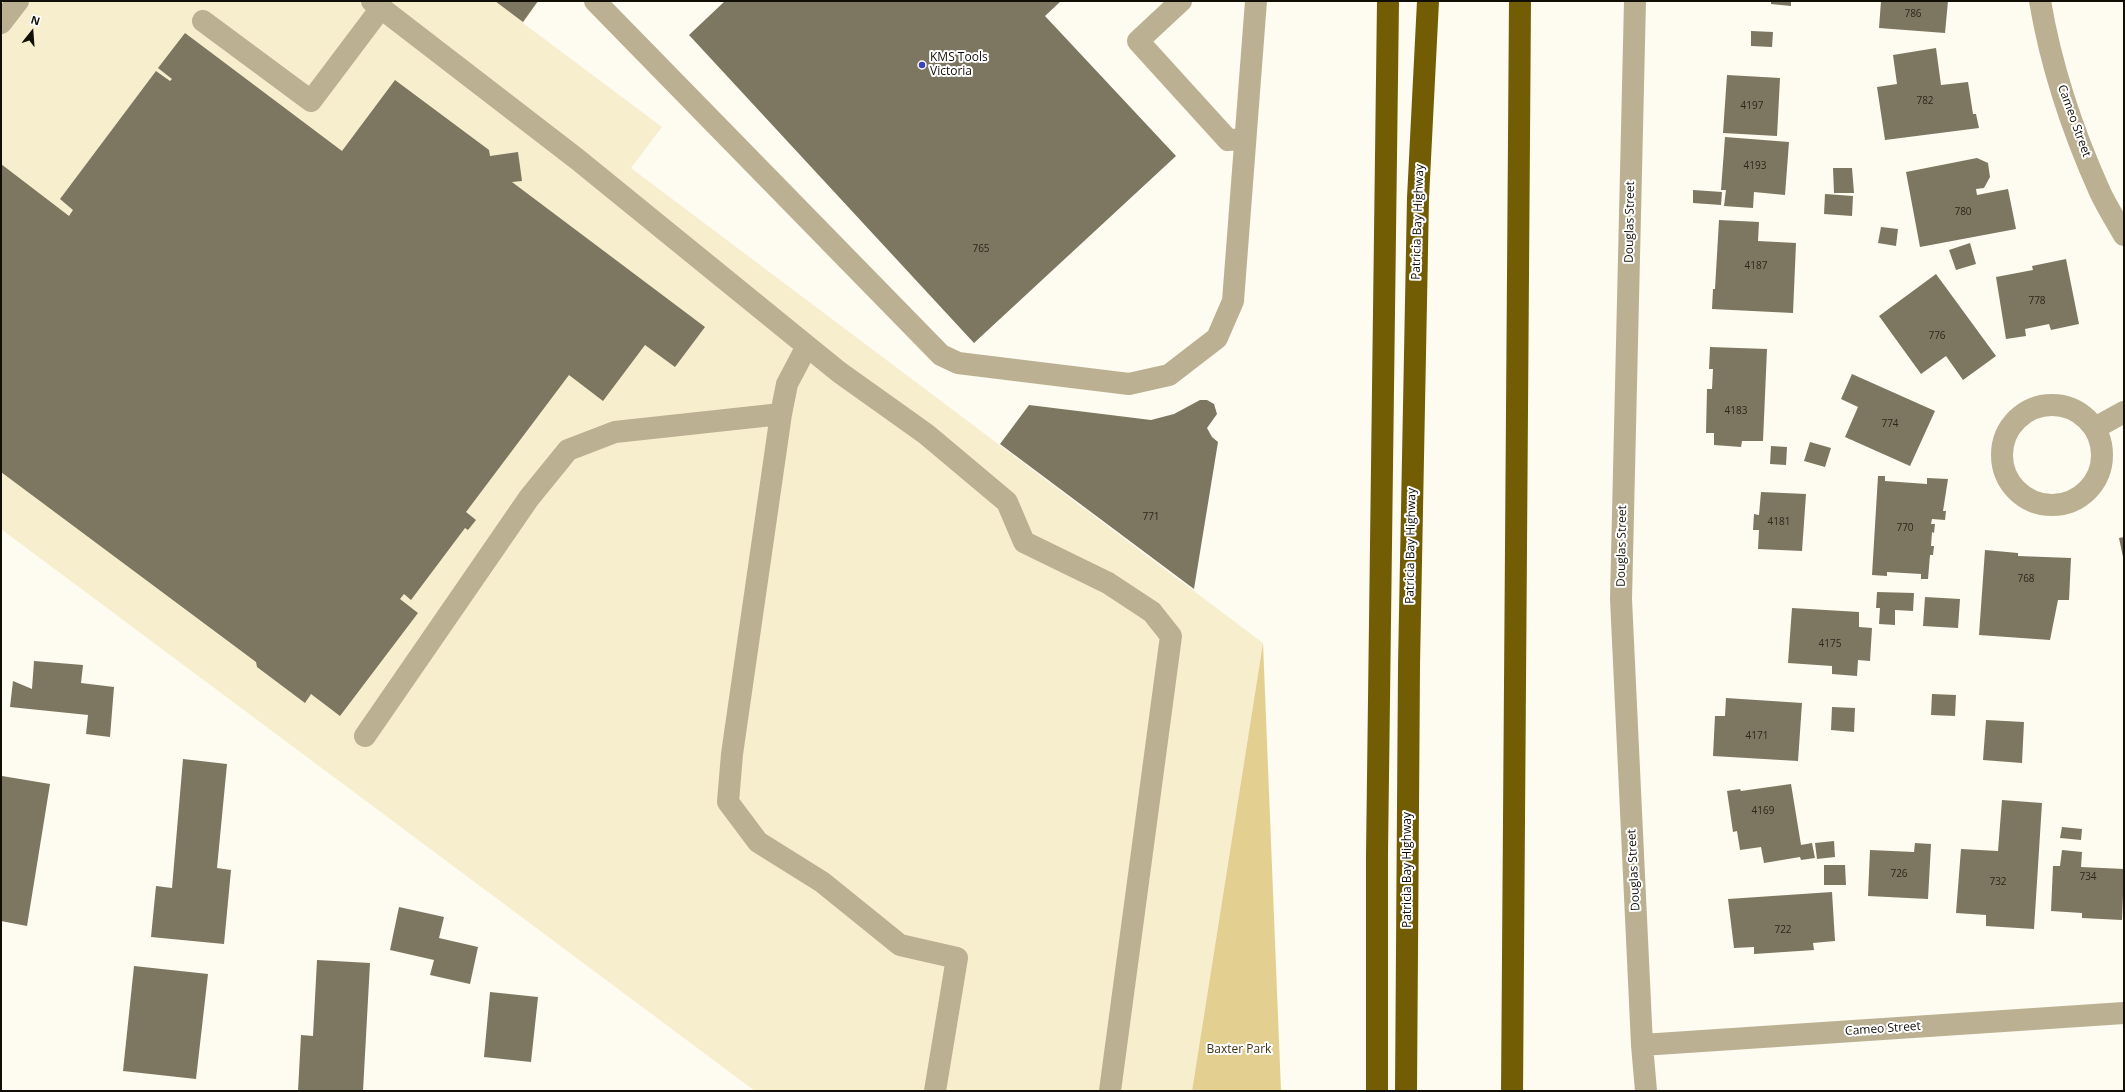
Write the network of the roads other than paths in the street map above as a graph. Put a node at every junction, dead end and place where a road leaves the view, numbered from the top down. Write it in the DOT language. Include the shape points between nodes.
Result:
graph roads {
  1 [pos="18,1"];
  2 [pos="595,1"];
  3 [pos="1181,1"];
  4 [pos="1256,1"];
  5 [pos="1388,1"];
  6 [pos="1428,1"];
  7 [pos="1520,1"];
  8 [pos="1635,1"];
  9 [pos="2040,1"];
  10 [pos="376,4"];
  11 [pos="203,21"];
  12 [pos="1,22"];
  13 [pos="1246,138"];
  14 [pos="2124,234"];
  15 [pos="807,346"];
  16 [pos="2124,412"];
  17 [pos="781,414"];
  18 [pos="2095,428"];
  19 [pos="365,736"];
  20 [pos="2124,1013"];
  21 [pos="1642,1045"];
  22 [pos="935,1091"];
  23 [pos="1110,1091"];
  24 [pos="1377,1091"];
  25 [pos="1406,1091"];
  26 [pos="1512,1091"];
  27 [pos="1646,1091"];
  1 -- 12 [label="street"];
  2 -- 13 [label="street" via="941,355 958,363 1129,384 1169,375 1216,338 1233,301"];
  3 -- 13 [label="street" via="1138,41 1228,140"];
  4 -- 13 [label="street"];
  5 -- 24 [label="highway" via="1377,862"];
  6 -- 25 [label="highway, Patricia Bay Highway" via="1418,198 1409,665"];
  7 -- 26 [label="highway"];
  8 -- 21 [label="street, Douglas Street" via="1621,599"];
  9 -- 14 [label="street, Cameo Street" via="2047,42 2071,116 2100,193"];
  10 -- 11 [label="street" via="311,101"];
  10 -- 15 [label="street" via="577,159"];
  15 -- 17 [label="street" via="787,384"];
  15 -- 23 [label="street" via="926,434 1008,502 1024,542 1108,583 1152,612 1171,636"];
  16 -- 18 [label="street"];
  17 -- 19 [label="street" via="615,432 568,450 529,498"];
  17 -- 22 [label="street" via="732,754 728,802 758,842 822,882 900,944 957,958"];
  18 -- 18 [label="street" via="2080,413 2060,405 2039,406 2020,416 2007,433 2001,453 2005,474 2016,492 2034,503 2055,506 2076,501 2092,488 2101,469 2103,448"];
  20 -- 21 [label="street, Cameo Street"];
  21 -- 27 [label="street, Douglas Street"];
}
